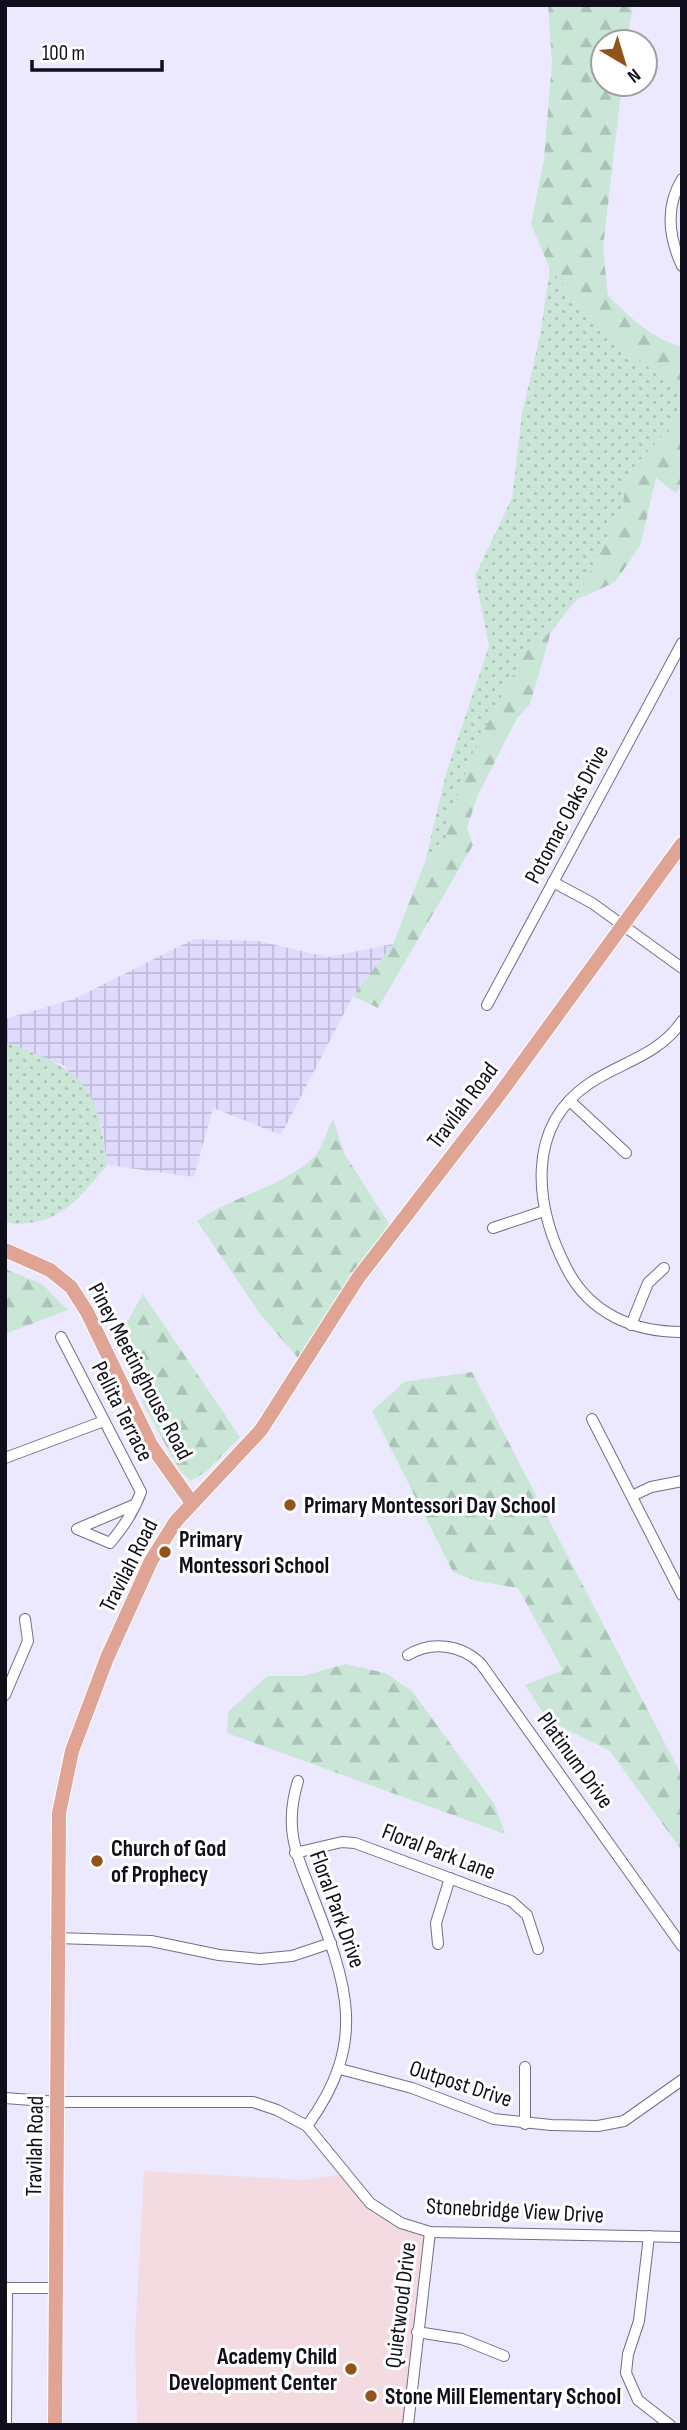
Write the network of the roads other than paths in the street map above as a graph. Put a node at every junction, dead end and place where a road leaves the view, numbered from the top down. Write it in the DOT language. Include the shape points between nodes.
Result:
graph roads {
  1 [pos="682,179"];
  2 [pos="682,266"];
  3 [pos="682,643"];
  4 [pos="682,844"];
  5 [pos="553,882"];
  6 [pos="621,926"];
  7 [pos="682,968"];
  8 [pos="487,1005"];
  9 [pos="682,1021"];
  10 [pos="672,1032"];
  11 [pos="682,1042"];
  12 [pos="570,1101"];
  13 [pos="626,1153"];
  14 [pos="544,1211"];
  15 [pos="493,1228"];
  16 [pos="5,1250"];
  17 [pos="664,1268"];
  18 [pos="631,1325"];
  19 [pos="682,1332"];
  20 [pos="61,1337"];
  21 [pos="592,1419"];
  22 [pos="104,1421"];
  23 [pos="5,1458"];
  24 [pos="682,1481"];
  25 [pos="632,1496"];
  26 [pos="192,1503"];
  27 [pos="136,1504"];
  28 [pos="682,1595"];
  29 [pos="25,1619"];
  30 [pos="408,1654"];
  31 [pos="5,1695"];
  32 [pos="298,1781"];
  33 [pos="295,1853"];
  34 [pos="450,1878"];
  35 [pos="56,1938"];
  36 [pos="331,1943"];
  37 [pos="438,1944"];
  38 [pos="682,1946"];
  39 [pos="538,1949"];
  40 [pos="525,2067"];
  41 [pos="340,2069"];
  42 [pos="682,2080"];
  43 [pos="5,2098"];
  44 [pos="58,2102"];
  45 [pos="525,2124"];
  46 [pos="307,2126"];
  47 [pos="430,2232"];
  48 [pos="649,2236"];
  49 [pos="682,2237"];
  50 [pos="6,2288"];
  51 [pos="55,2288"];
  52 [pos="417,2332"];
  53 [pos="505,2356"];
  54 [pos="653,2420"];
  55 [pos="6,2425"];
  56 [pos="55,2425"];
  57 [pos="408,2425"];
  58 [pos="670,2425"];
  1 -- 2 [label="street" via="670,225"];
  3 -- 5 [label="street, Potomac Oaks Drive"];
  4 -- 6 [label="main road, Travilah Road"];
  5 -- 6 [label="street" via="592,903"];
  5 -- 8 [label="street, Potomac Oaks Drive"];
  6 -- 7 [label="street"];
  6 -- 26 [label="main road, Travilah Road" via="358,1278 261,1430"];
  9 -- 10 [label="street"];
  10 -- 11 [label="street"];
  10 -- 12 [label="street" via="645,1055 590,1083"];
  12 -- 13 [label="street"];
  12 -- 14 [label="street" via="550,1130 541,1156"];
  14 -- 15 [label="street"];
  14 -- 18 [label="street" via="577,1287 597,1307"];
  16 -- 26 [label="main road, Piney Meetinghouse Road" via="50,1270 71,1287 151,1446"];
  17 -- 18 [label="street" via="649,1283"];
  18 -- 19 [label="street" via="655,1332"];
  20 -- 22 [label="street, Pellita Terrace"];
  21 -- 25 [label="street"];
  22 -- 23 [label="street"];
  22 -- 27 [label="street, Pellita Terrace" via="141,1492"];
  24 -- 25 [label="street"];
  25 -- 28 [label="street"];
  26 -- 35 [label="main road, Travilah Road" via="150,1561 72,1751 59,1813"];
  27 -- 27 [label="street" via="124,1509 77,1530 110,1543 130,1520"];
  29 -- 31 [label="street" via="28,1641"];
  30 -- 38 [label="street, Platinum Drive" via="428,1647 452,1647 481,1664"];
  32 -- 33 [label="street, Floral Park Drive" via="290,1813"];
  33 -- 34 [label="street, Floral Park Lane" via="355,1843"];
  33 -- 36 [label="street, Floral Park Drive"];
  34 -- 37 [label="street" via="436,1923"];
  34 -- 39 [label="street, Floral Park Lane" via="520,1907 535,1932"];
  35 -- 36 [label="street" via="151,1941 260,1959 292,1956"];
  35 -- 44 [label="main road, Travilah Road"];
  36 -- 41 [label="street, Floral Park Drive" via="345,1991"];
  40 -- 45 [label="street"];
  41 -- 45 [label="street, Outpost Drive" via="412,2088 494,2119"];
  41 -- 46 [label="street, Floral Park Drive" via="326,2101"];
  42 -- 45 [label="street, Outpost Drive" via="617,2123"];
  43 -- 44 [label="street, Stonebridge View Drive"];
  44 -- 46 [label="street, Stonebridge View Drive" via="253,2102"];
  44 -- 51 [label="main road, Travilah Road"];
  46 -- 47 [label="street, Stonebridge View Drive" via="370,2203 401,2223"];
  47 -- 48 [label="street, Stonebridge View Drive"];
  47 -- 52 [label="street, Quietwood Drive"];
  48 -- 49 [label="street, Stonebridge View Drive"];
  48 -- 54 [label="street" via="639,2321 626,2373"];
  50 -- 51 [label="street"];
  50 -- 55 [label="street"];
  51 -- 56 [label="main road, Travilah Road"];
  52 -- 53 [label="street" via="462,2339"];
  52 -- 57 [label="street, Quietwood Drive"];
  54 -- 58 [label="street"];
}
